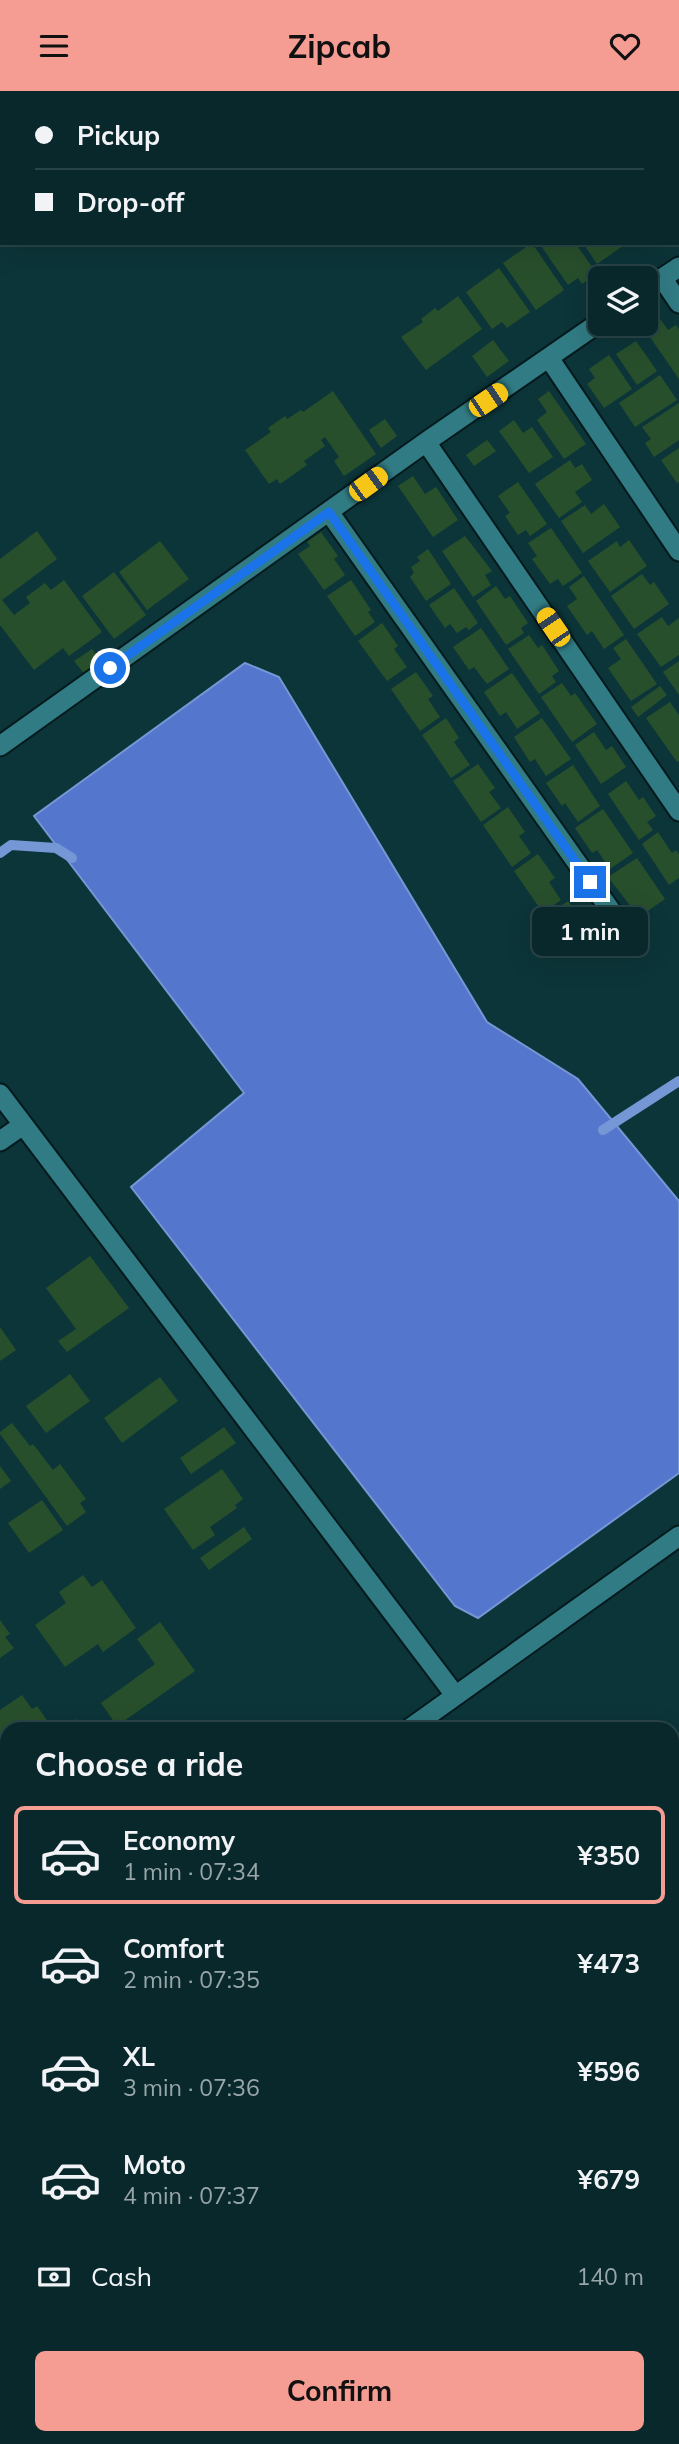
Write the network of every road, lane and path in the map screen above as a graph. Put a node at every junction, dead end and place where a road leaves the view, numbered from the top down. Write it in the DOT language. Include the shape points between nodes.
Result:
graph roads {
  1 [pos="679,267"];
  2 [pos="658,281"];
  3 [pos="658,287"];
  4 [pos="679,303"];
  5 [pos="588,331"];
  6 [pos="550,358"];
  7 [pos="426,442"];
  8 [pos="329,512"];
  9 [pos="679,551"];
  10 [pos="0,746"];
  11 [pos="679,811"];
  12 [pos="621,925"];
  13 [pos="0,1094"];
  14 [pos="23,1125"];
  15 [pos="0,1141"];
  16 [pos="679,1536"];
  17 [pos="455,1695"];
  18 [pos="418,1722"];
  1 -- 2 [label="street"];
  3 -- 4 [label="street"];
  5 -- 6 [label="street"];
  6 -- 7 [label="street"];
  6 -- 9 [label="street"];
  7 -- 8 [label="street"];
  7 -- 11 [label="street"];
  8 -- 10 [label="street"];
  8 -- 12 [label="street"];
  13 -- 14 [label="street"];
  14 -- 15 [label="street"];
  14 -- 17 [label="street"];
  16 -- 17 [label="street"];
  17 -- 18 [label="street"];
}
